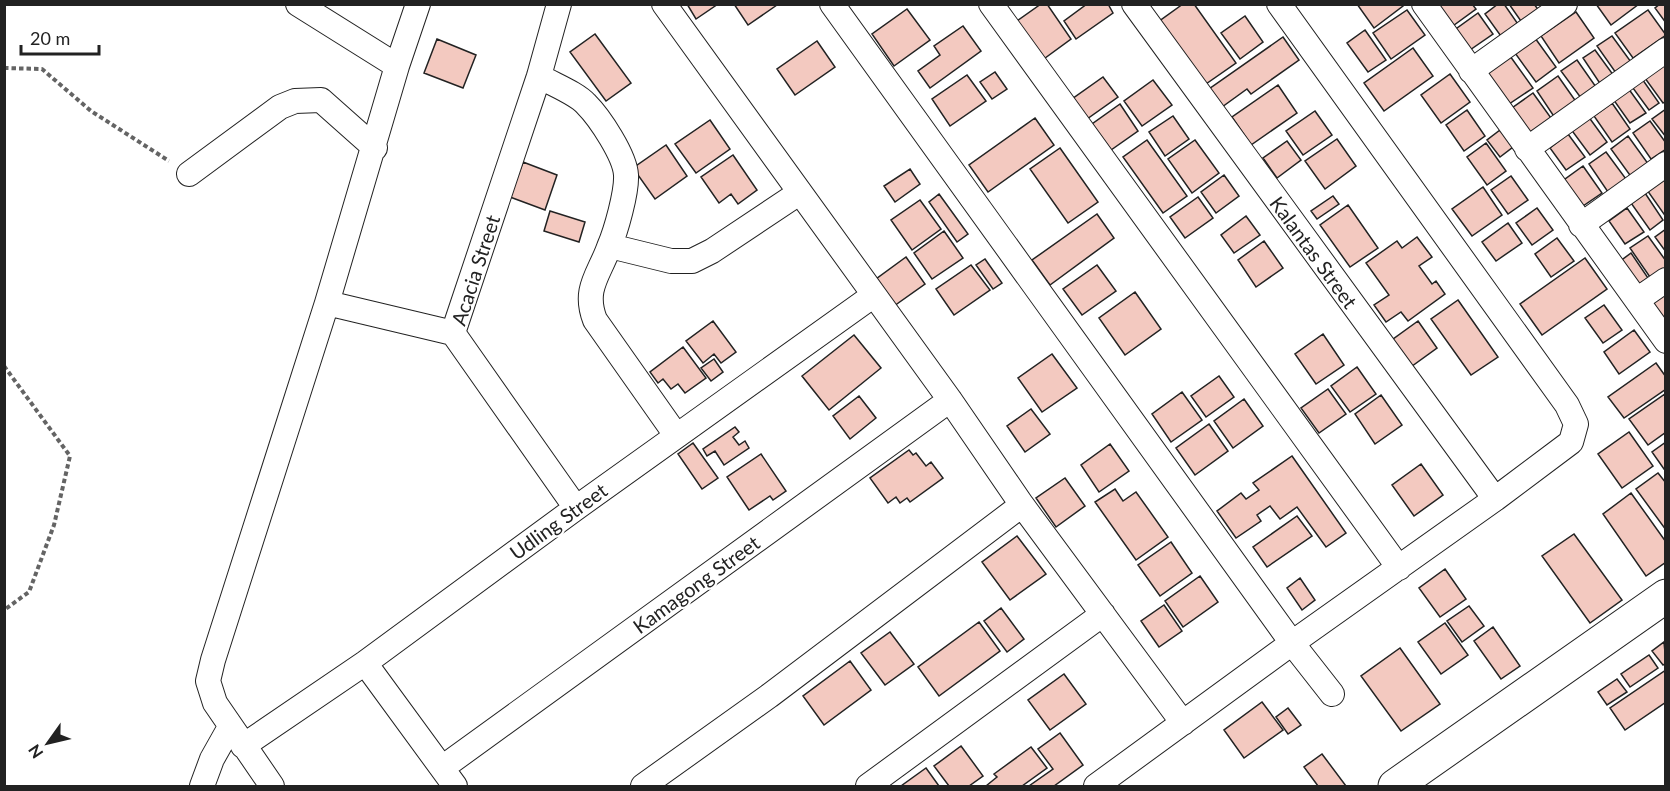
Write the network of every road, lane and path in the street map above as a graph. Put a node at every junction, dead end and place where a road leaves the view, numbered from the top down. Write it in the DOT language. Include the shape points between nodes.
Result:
graph roads {
  1 [pos="298,4"];
  2 [pos="418,4"];
  3 [pos="558,4"];
  4 [pos="664,4"];
  5 [pos="832,4"];
  6 [pos="991,4"];
  7 [pos="1134,4"];
  8 [pos="1279,4"];
  9 [pos="1424,4"];
  10 [pos="1565,4"];
  11 [pos="1665,50"];
  12 [pos="397,66"];
  13 [pos="4,68"];
  14 [pos="1471,71"];
  15 [pos="539,76"];
  16 [pos="375,148"];
  17 [pos="1527,149"];
  18 [pos="1665,164"];
  19 [pos="189,174"];
  20 [pos="799,193"];
  21 [pos="1581,225"];
  22 [pos="610,246"];
  23 [pos="1665,279"];
  24 [pos="874,295"];
  25 [pos="1637,300"];
  26 [pos="327,303"];
  27 [pos="453,333"];
  28 [pos="1665,341"];
  29 [pos="4,366"];
  30 [pos="951,400"];
  31 [pos="676,435"];
  32 [pos="1495,500"];
  33 [pos="1022,505"];
  34 [pos="576,508"];
  35 [pos="1399,567"];
  36 [pos="1665,596"];
  37 [pos="4,610"];
  38 [pos="1103,614"];
  39 [pos="1292,643"];
  40 [pos="365,663"];
  41 [pos="1332,694"];
  42 [pos="1183,723"];
  43 [pos="237,737"];
  44 [pos="448,777"];
  45 [pos="202,786"];
  46 [pos="272,786"];
  47 [pos="643,786"];
  48 [pos="868,786"];
  49 [pos="1096,786"];
  50 [pos="1395,786"];
  1 -- 12 [label="street"];
  2 -- 12 [label="street"];
  3 -- 15 [label="street, Acacia Street"];
  4 -- 20 [label="street"];
  5 -- 39 [label="street"];
  6 -- 35 [label="street"];
  7 -- 32 [label="street, Kalantas Street"];
  8 -- 32 [label="street" via="1568,405 1576,424 1571,442"];
  9 -- 14 [label="street"];
  10 -- 14 [label="street"];
  11 -- 17 [label="street"];
  12 -- 16 [label="street"];
  13 -- 19 [label="path" via="42,69 91,111"];
  14 -- 17 [label="street"];
  15 -- 22 [label="street" via="585,103 614,141 626,175"];
  15 -- 27 [label="street, Acacia Street"];
  16 -- 19 [label="street" via="321,100 296,101 280,108"];
  16 -- 26 [label="street"];
  17 -- 21 [label="street"];
  18 -- 21 [label="street"];
  20 -- 22 [label="street" via="692,261 671,261"];
  20 -- 24 [label="street"];
  21 -- 25 [label="street"];
  22 -- 31 [label="street" via="591,287 589,306"];
  23 -- 25 [label="street"];
  24 -- 30 [label="street"];
  24 -- 31 [label="street, Udling Street"];
  25 -- 28 [label="street"];
  26 -- 27 [label="street"];
  26 -- 43 [label="street" via="208,681 215,703"];
  27 -- 34 [label="street, Acacia Street"];
  29 -- 37 [label="path" via="70,456 54,525 29,592"];
  30 -- 33 [label="street"];
  30 -- 44 [label="street, Kamagong Street"];
  31 -- 34 [label="street, Udling Street"];
  32 -- 35 [label="street"];
  33 -- 38 [label="street"];
  33 -- 47 [label="street"];
  34 -- 40 [label="street, Udling Street"];
  35 -- 39 [label="street"];
  36 -- 50 [label="street"];
  38 -- 42 [label="street"];
  38 -- 48 [label="street"];
  39 -- 41 [label="street"];
  39 -- 42 [label="street"];
  40 -- 43 [label="street, Udling Street"];
  40 -- 44 [label="street"];
  42 -- 49 [label="street"];
  43 -- 45 [label="street" via="212,759"];
  43 -- 46 [label="street"];
}
